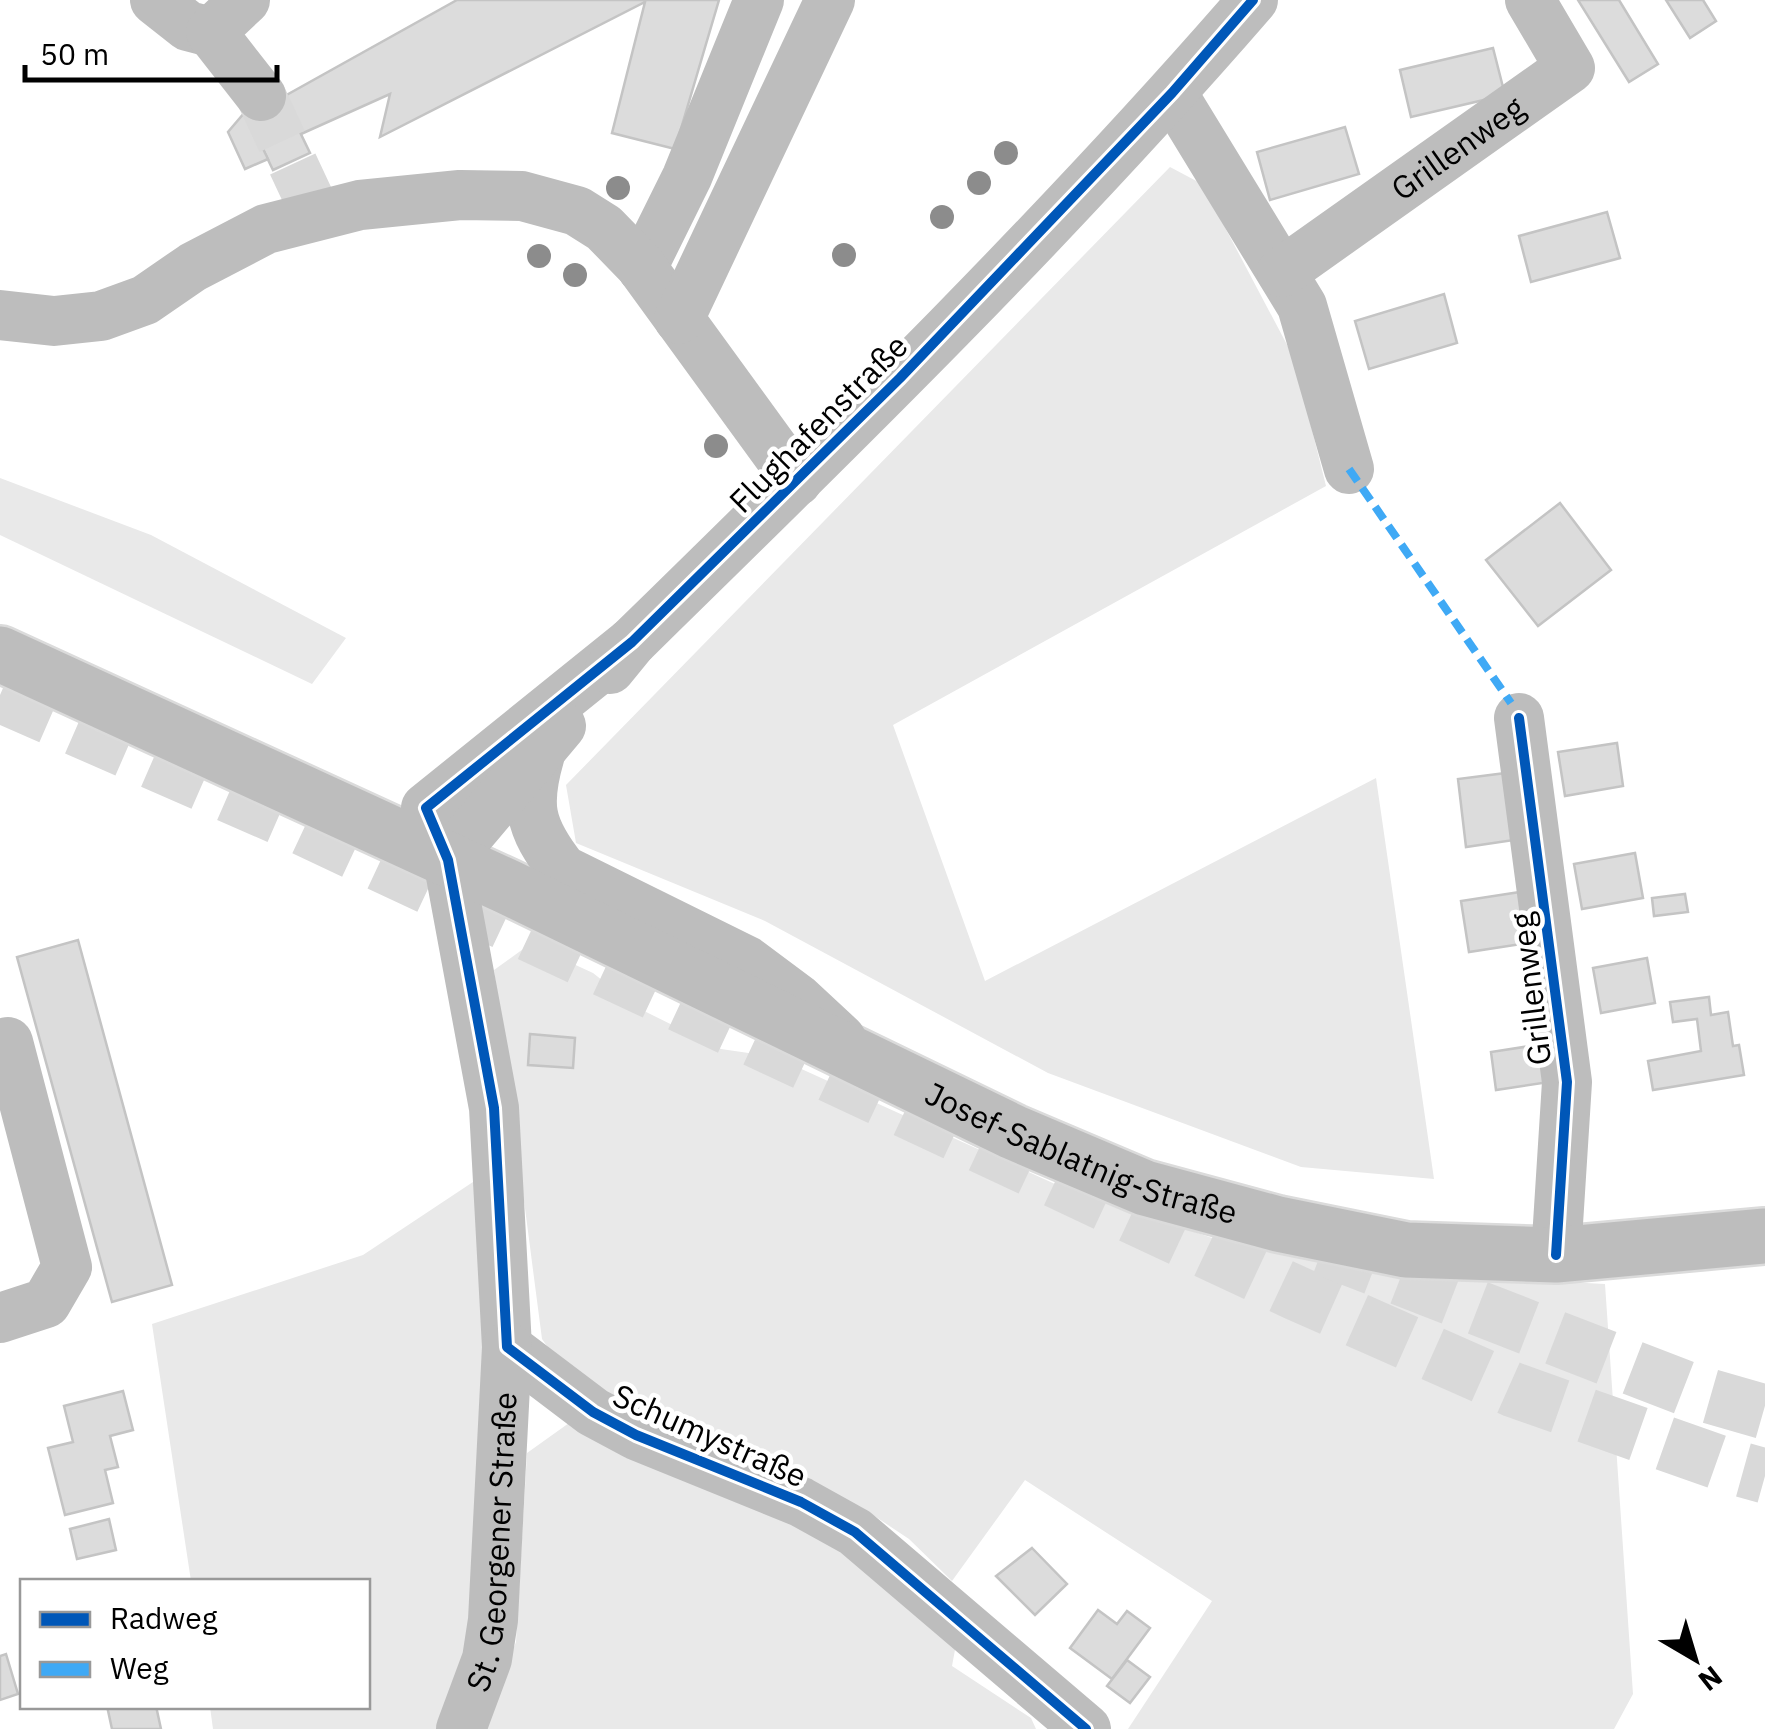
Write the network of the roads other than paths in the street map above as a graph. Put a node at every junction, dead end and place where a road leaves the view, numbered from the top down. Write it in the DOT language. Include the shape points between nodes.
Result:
graph roads {
  1 [pos="155,0"];
  2 [pos="759,0"];
  3 [pos="830,0"];
  4 [pos="1253,0"];
  5 [pos="1530,0"];
  6 [pos="228,16"];
  7 [pos="1172,93"];
  8 [pos="261,96"];
  9 [pos="642,268"];
  10 [pos="1282,272"];
  11 [pos="0,278"];
  12 [pos="0,315"];
  13 [pos="679,319"];
  14 [pos="54,321"];
  15 [pos="1349,469"];
  16 [pos="797,481"];
  17 [pos="632,642"];
  18 [pos="0,654"];
  19 [pos="1519,718"];
  20 [pos="540,751"];
  21 [pos="448,860"];
  22 [pos="8,1042"];
  23 [pos="863,1059"];
  24 [pos="1765,1236"];
  25 [pos="1556,1255"];
  26 [pos="0,1318"];
  27 [pos="508,1348"];
  28 [pos="461,1729"];
  29 [pos="1086,1729"];
  1 -- 6 [label="street" via="188,26"];
  2 -- 9 [label="street"];
  3 -- 13 [label="street"];
  4 -- 7 [label="street, Flughafenstraße"];
  5 -- 10 [label="street, Grillenweg" via="1570,68"];
  6 -- 8 [label="street"];
  7 -- 10 [label="street"];
  7 -- 16 [label="street, Flughafenstraße"];
  9 -- 13 [label="street, Flughafenstraße"];
  9 -- 14 [label="street, Flughafenstraße" via="604,228 576,211 522,196 443,197 360,205 266,229 145,300 101,316"];
  10 -- 15 [label="street" via="1302,306"];
  11 -- 14 [label="street"];
  12 -- 14 [label="street, Flughafenstraße"];
  13 -- 16 [label="street, Flughafenstraße"];
  16 -- 17 [label="street, Flughafenstraße"];
  17 -- 20 [label="street, Flughafenstraße"];
  17 -- 21 [label="street, Flughafenstraße" via="426,808"];
  18 -- 21 [label="main road, Josef-Sablatnig-Straße"];
  19 -- 25 [label="street, Grillenweg" via="1566,1082"];
  20 -- 21 [label="street, Flughafenstraße"];
  20 -- 23 [label="street" via="530,787 532,822 563,870 747,961"];
  21 -- 23 [label="main road, Josef-Sablatnig-Straße"];
  21 -- 27 [label="street" via="494,1108"];
  22 -- 26 [label="street" via="67,1267 46,1302"];
  23 -- 25 [label="main road, Josef-Sablatnig-Straße" via="1145,1188 1406,1250"];
  24 -- 25 [label="main road, Josef-Sablatnig-Straße"];
  27 -- 28 [label="street, St. Georgener Straße" via="493,1620 487,1659"];
  27 -- 29 [label="street, Schumystraße" via="636,1435 800,1502 855,1532"];
}
